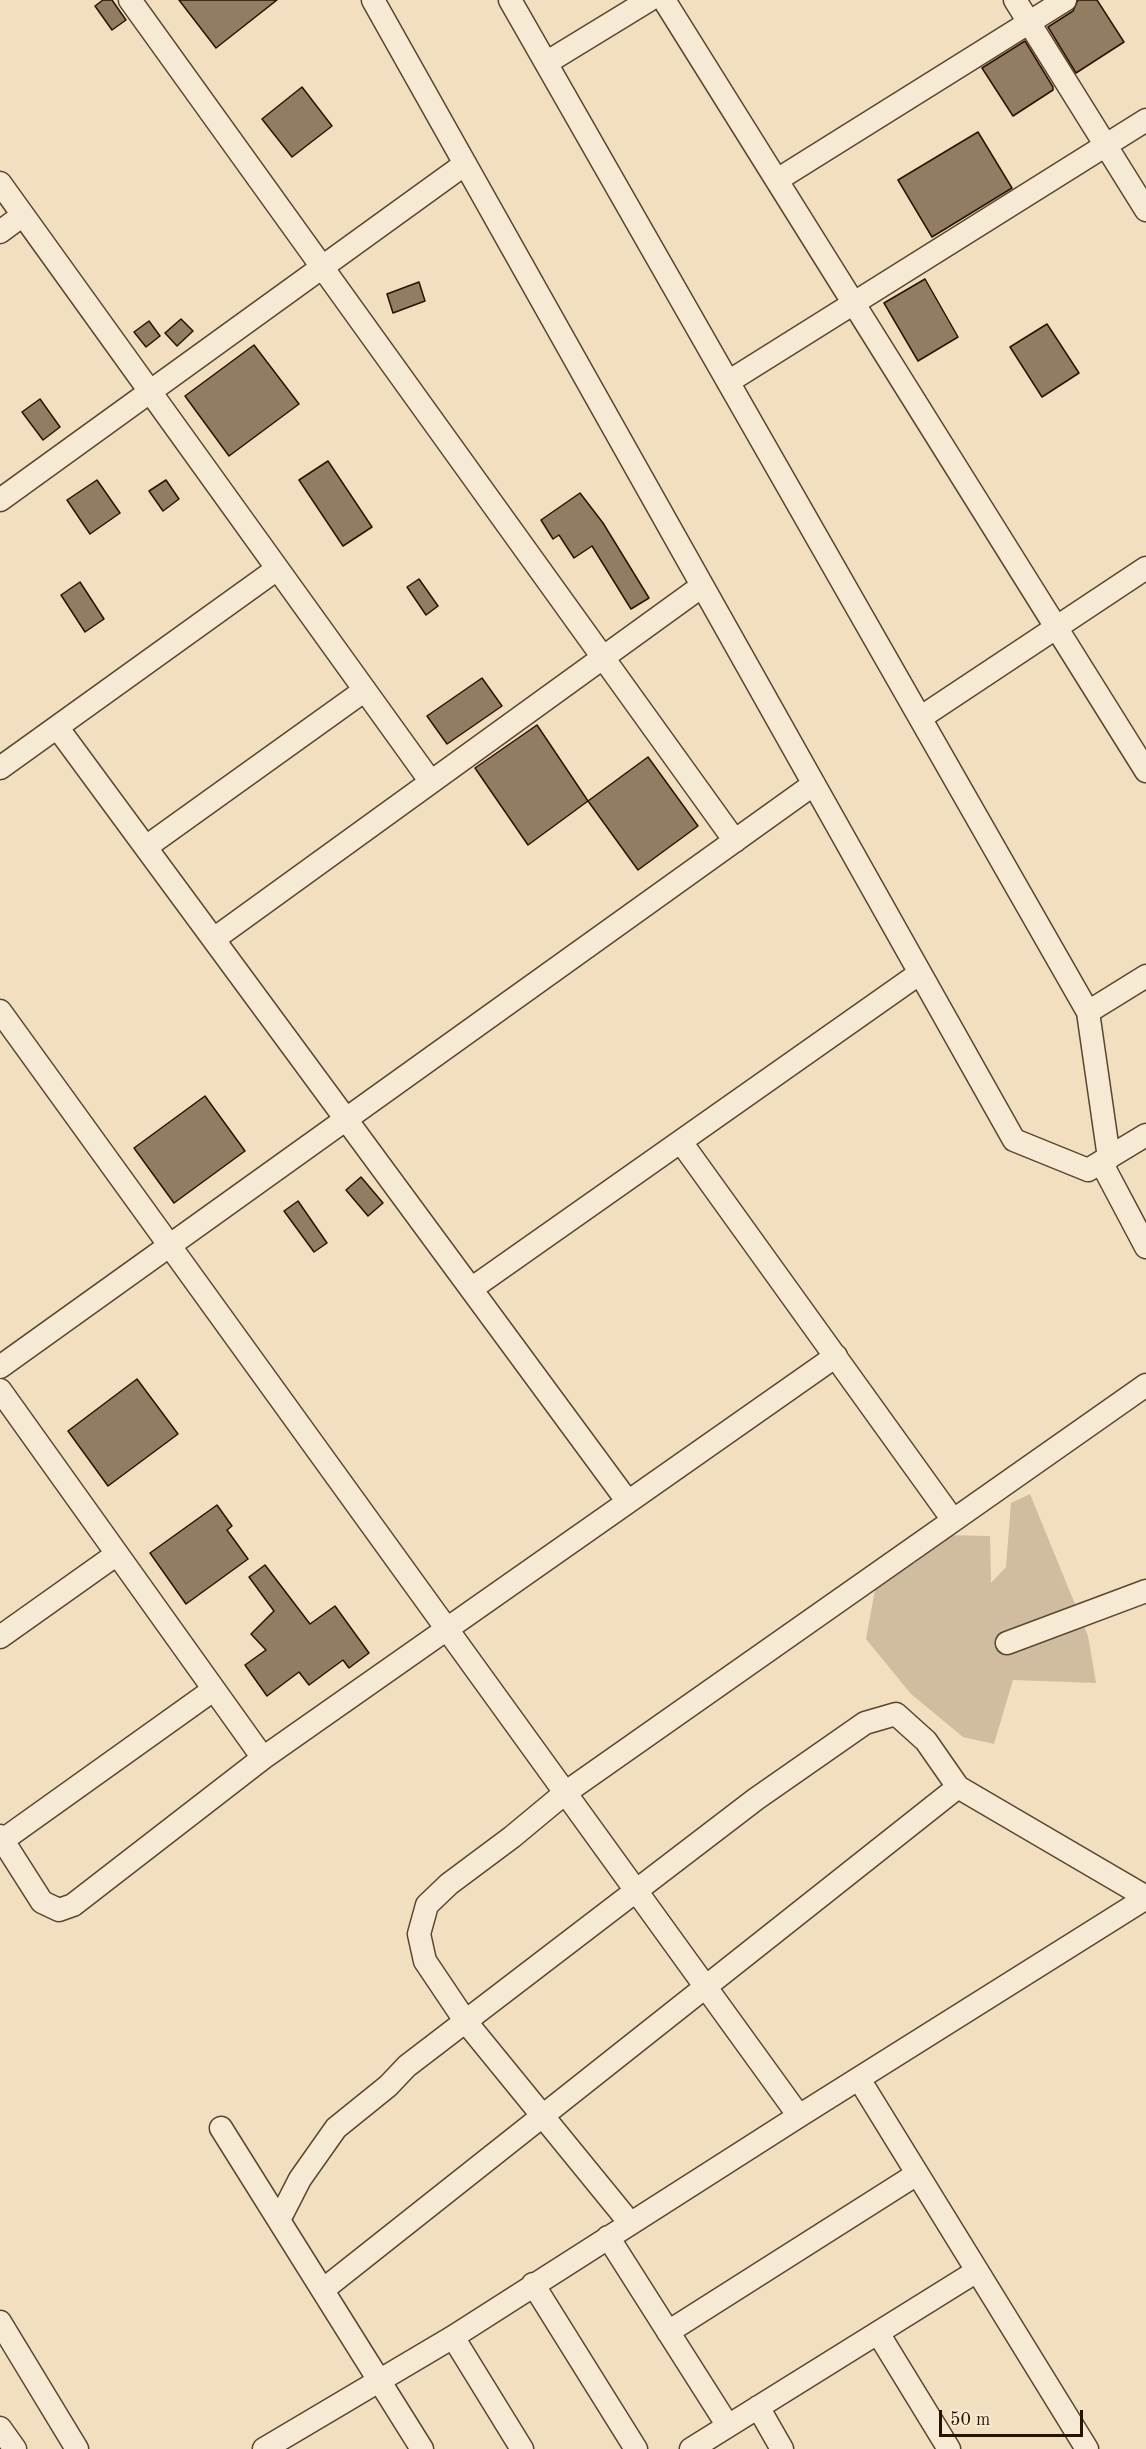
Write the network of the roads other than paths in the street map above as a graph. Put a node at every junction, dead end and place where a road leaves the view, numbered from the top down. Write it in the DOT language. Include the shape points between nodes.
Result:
graph roads {
  1 [pos="130,0"];
  2 [pos="373,0"];
  3 [pos="510,0"];
  4 [pos="650,0"];
  5 [pos="664,0"];
  6 [pos="1015,0"];
  7 [pos="1065,0"];
  8 [pos="1029,22"];
  9 [pos="546,63"];
  10 [pos="1146,120"];
  11 [pos="1106,146"];
  12 [pos="465,164"];
  13 [pos="777,180"];
  14 [pos="0,183"];
  15 [pos="1146,210"];
  16 [pos="23,215"];
  17 [pos="0,232"];
  18 [pos="322,267"];
  19 [pos="854,303"];
  20 [pos="728,382"];
  21 [pos="150,392"];
  22 [pos="0,500"];
  23 [pos="1146,568"];
  24 [pos="277,569"];
  25 [pos="702,586"];
  26 [pos="1056,627"];
  27 [pos="603,657"];
  28 [pos="365,690"];
  29 [pos="920,718"];
  30 [pos="57,727"];
  31 [pos="0,768"];
  32 [pos="1146,771"];
  33 [pos="431,782"];
  34 [pos="814,784"];
  35 [pos="735,840"];
  36 [pos="146,847"];
  37 [pos="214,939"];
  38 [pos="920,973"];
  39 [pos="1146,976"];
  40 [pos="0,1011"];
  41 [pos="1088,1012"];
  42 [pos="346,1119"];
  43 [pos="1146,1136"];
  44 [pos="681,1142"];
  45 [pos="1105,1160"];
  46 [pos="170,1246"];
  47 [pos="1146,1247"];
  48 [pos="471,1289"];
  49 [pos="836,1356"];
  50 [pos="0,1367"];
  51 [pos="1146,1385"];
  52 [pos="0,1390"];
  53 [pos="628,1502"];
  54 [pos="953,1520"];
  55 [pos="117,1554"];
  56 [pos="1146,1591"];
  57 [pos="447,1629"];
  58 [pos="0,1637"];
  59 [pos="1007,1643"];
  60 [pos="213,1689"];
  61 [pos="263,1758"];
  62 [pos="958,1787"];
  63 [pos="565,1792"];
  64 [pos="2,1838"];
  65 [pos="637,1892"];
  66 [pos="1146,1898"];
  67 [pos="706,1987"];
  68 [pos="466,2022"];
  69 [pos="859,2079"];
  70 [pos="543,2115"];
  71 [pos="799,2116"];
  72 [pos="221,2128"];
  73 [pos="917,2174"];
  74 [pos="279,2220"];
  75 [pos="630,2223"];
  76 [pos="608,2237"];
  77 [pos="977,2271"];
  78 [pos="533,2284"];
  79 [pos="324,2289"];
  80 [pos="0,2322"];
  81 [pos="668,2332"];
  82 [pos="879,2333"];
  83 [pos="453,2337"];
  84 [pos="380,2380"];
  85 [pos="758,2408"];
  86 [pos="728,2426"];
  87 [pos="0,2428"];
  88 [pos="15,2449"];
  89 [pos="77,2449"];
  90 [pos="264,2449"];
  91 [pos="422,2449"];
  92 [pos="522,2449"];
  93 [pos="636,2449"];
  94 [pos="691,2449"];
  95 [pos="782,2449"];
  96 [pos="949,2449"];
  97 [pos="1087,2449"];
  1 -- 18 [label="street"];
  2 -- 12 [label="street"];
  3 -- 9 [label="street"];
  4 -- 9 [label="street"];
  5 -- 13 [label="street"];
  6 -- 8 [label="street"];
  7 -- 8 [label="street"];
  8 -- 11 [label="street"];
  8 -- 13 [label="street"];
  9 -- 20 [label="street"];
  10 -- 11 [label="street"];
  11 -- 15 [label="street"];
  11 -- 19 [label="street"];
  12 -- 18 [label="street"];
  12 -- 25 [label="street"];
  13 -- 19 [label="street"];
  14 -- 16 [label="street"];
  16 -- 17 [label="street"];
  16 -- 21 [label="street"];
  18 -- 21 [label="street"];
  18 -- 27 [label="street"];
  19 -- 20 [label="street"];
  19 -- 26 [label="street"];
  20 -- 29 [label="street"];
  21 -- 22 [label="street"];
  21 -- 24 [label="street"];
  23 -- 26 [label="street"];
  24 -- 28 [label="street"];
  24 -- 30 [label="street"];
  25 -- 27 [label="street"];
  25 -- 34 [label="street"];
  26 -- 29 [label="street"];
  26 -- 32 [label="street"];
  27 -- 33 [label="street"];
  27 -- 35 [label="street"];
  28 -- 33 [label="street"];
  28 -- 36 [label="street"];
  29 -- 41 [label="street"];
  30 -- 31 [label="street"];
  30 -- 36 [label="street"];
  33 -- 37 [label="street"];
  34 -- 35 [label="street"];
  34 -- 38 [label="street"];
  35 -- 42 [label="street"];
  36 -- 37 [label="street"];
  37 -- 42 [label="street"];
  38 -- 44 [label="street"];
  38 -- 45 [label="street" via="1014,1140 1088,1170"];
  39 -- 41 [label="street"];
  40 -- 46 [label="street"];
  41 -- 45 [label="street"];
  42 -- 46 [label="street"];
  42 -- 48 [label="street"];
  43 -- 45 [label="street"];
  44 -- 48 [label="street"];
  44 -- 49 [label="street"];
  45 -- 47 [label="street"];
  46 -- 50 [label="street"];
  46 -- 57 [label="street"];
  48 -- 53 [label="street"];
  49 -- 53 [label="street"];
  49 -- 54 [label="street"];
  51 -- 54 [label="street"];
  52 -- 55 [label="street"];
  53 -- 57 [label="street"];
  54 -- 63 [label="street"];
  55 -- 58 [label="street"];
  55 -- 60 [label="street"];
  56 -- 59 [label="street"];
  57 -- 61 [label="street"];
  57 -- 63 [label="street"];
  60 -- 61 [label="street"];
  60 -- 64 [label="street"];
  61 -- 64 [label="street" via="73,1905 59,1910 42,1902"];
  62 -- 65 [label="street" via="926,1741 896,1714 865,1723 756,1799"];
  62 -- 66 [label="street"];
  62 -- 67 [label="street"];
  63 -- 65 [label="street"];
  63 -- 68 [label="street" via="427,1905 419,1934 425,1960"];
  65 -- 67 [label="street"];
  65 -- 68 [label="street"];
  66 -- 69 [label="street"];
  67 -- 70 [label="street"];
  67 -- 71 [label="street"];
  68 -- 70 [label="street"];
  68 -- 74 [label="street" via="427,2049 336,2128 300,2180"];
  69 -- 71 [label="street"];
  69 -- 73 [label="street"];
  70 -- 75 [label="street"];
  70 -- 79 [label="street"];
  71 -- 75 [label="street"];
  72 -- 74 [label="street"];
  73 -- 77 [label="street"];
  73 -- 81 [label="street"];
  74 -- 79 [label="street"];
  75 -- 76 [label="street"];
  76 -- 78 [label="street"];
  76 -- 81 [label="street"];
  77 -- 82 [label="street"];
  77 -- 97 [label="street"];
  78 -- 83 [label="street"];
  78 -- 93 [label="street"];
  79 -- 84 [label="street"];
  80 -- 89 [label="street"];
  81 -- 86 [label="street"];
  82 -- 85 [label="street"];
  82 -- 96 [label="street"];
  83 -- 84 [label="street"];
  83 -- 92 [label="street"];
  84 -- 90 [label="street"];
  84 -- 91 [label="street"];
  85 -- 86 [label="street"];
  85 -- 95 [label="street"];
  86 -- 94 [label="street"];
  87 -- 88 [label="street"];
}
